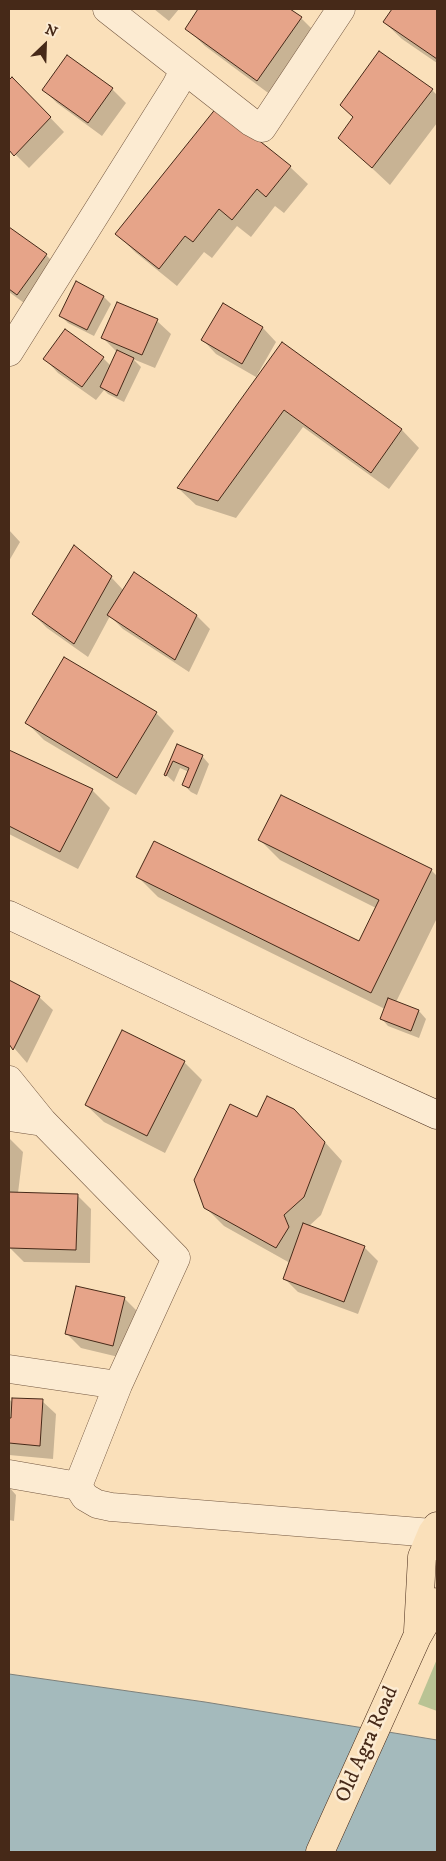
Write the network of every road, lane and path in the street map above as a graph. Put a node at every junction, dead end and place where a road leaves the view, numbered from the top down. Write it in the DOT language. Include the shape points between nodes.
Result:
graph roads {
  1 [pos="107,9"];
  2 [pos="341,9"];
  3 [pos="184,70"];
  4 [pos="9,352"];
  5 [pos="9,915"];
  6 [pos="9,1080"];
  7 [pos="437,1115"];
  8 [pos="9,1117"];
  9 [pos="43,1122"];
  10 [pos="9,1369"];
  11 [pos="118,1385"];
  12 [pos="9,1474"];
  13 [pos="78,1486"];
  14 [pos="435,1530"];
  15 [pos="437,1602"];
  16 [pos="417,1637"];
  17 [pos="320,1852"];
  1 -- 3 [label="street"];
  2 -- 3 [label="street" via="262,128"];
  3 -- 4 [label="street"];
  5 -- 7 [label="street"];
  6 -- 9 [label="street"];
  8 -- 9 [label="street"];
  9 -- 11 [label="street" via="176,1258"];
  10 -- 11 [label="street"];
  11 -- 13 [label="street"];
  12 -- 13 [label="street"];
  13 -- 14 [label="street" via="85,1497 111,1507"];
  14 -- 16 [label="highway, Old Agra Road" via="422,1557"];
  15 -- 16 [label="highway, Old Agra Road"];
  16 -- 17 [label="highway, Old Agra Road"];
}
